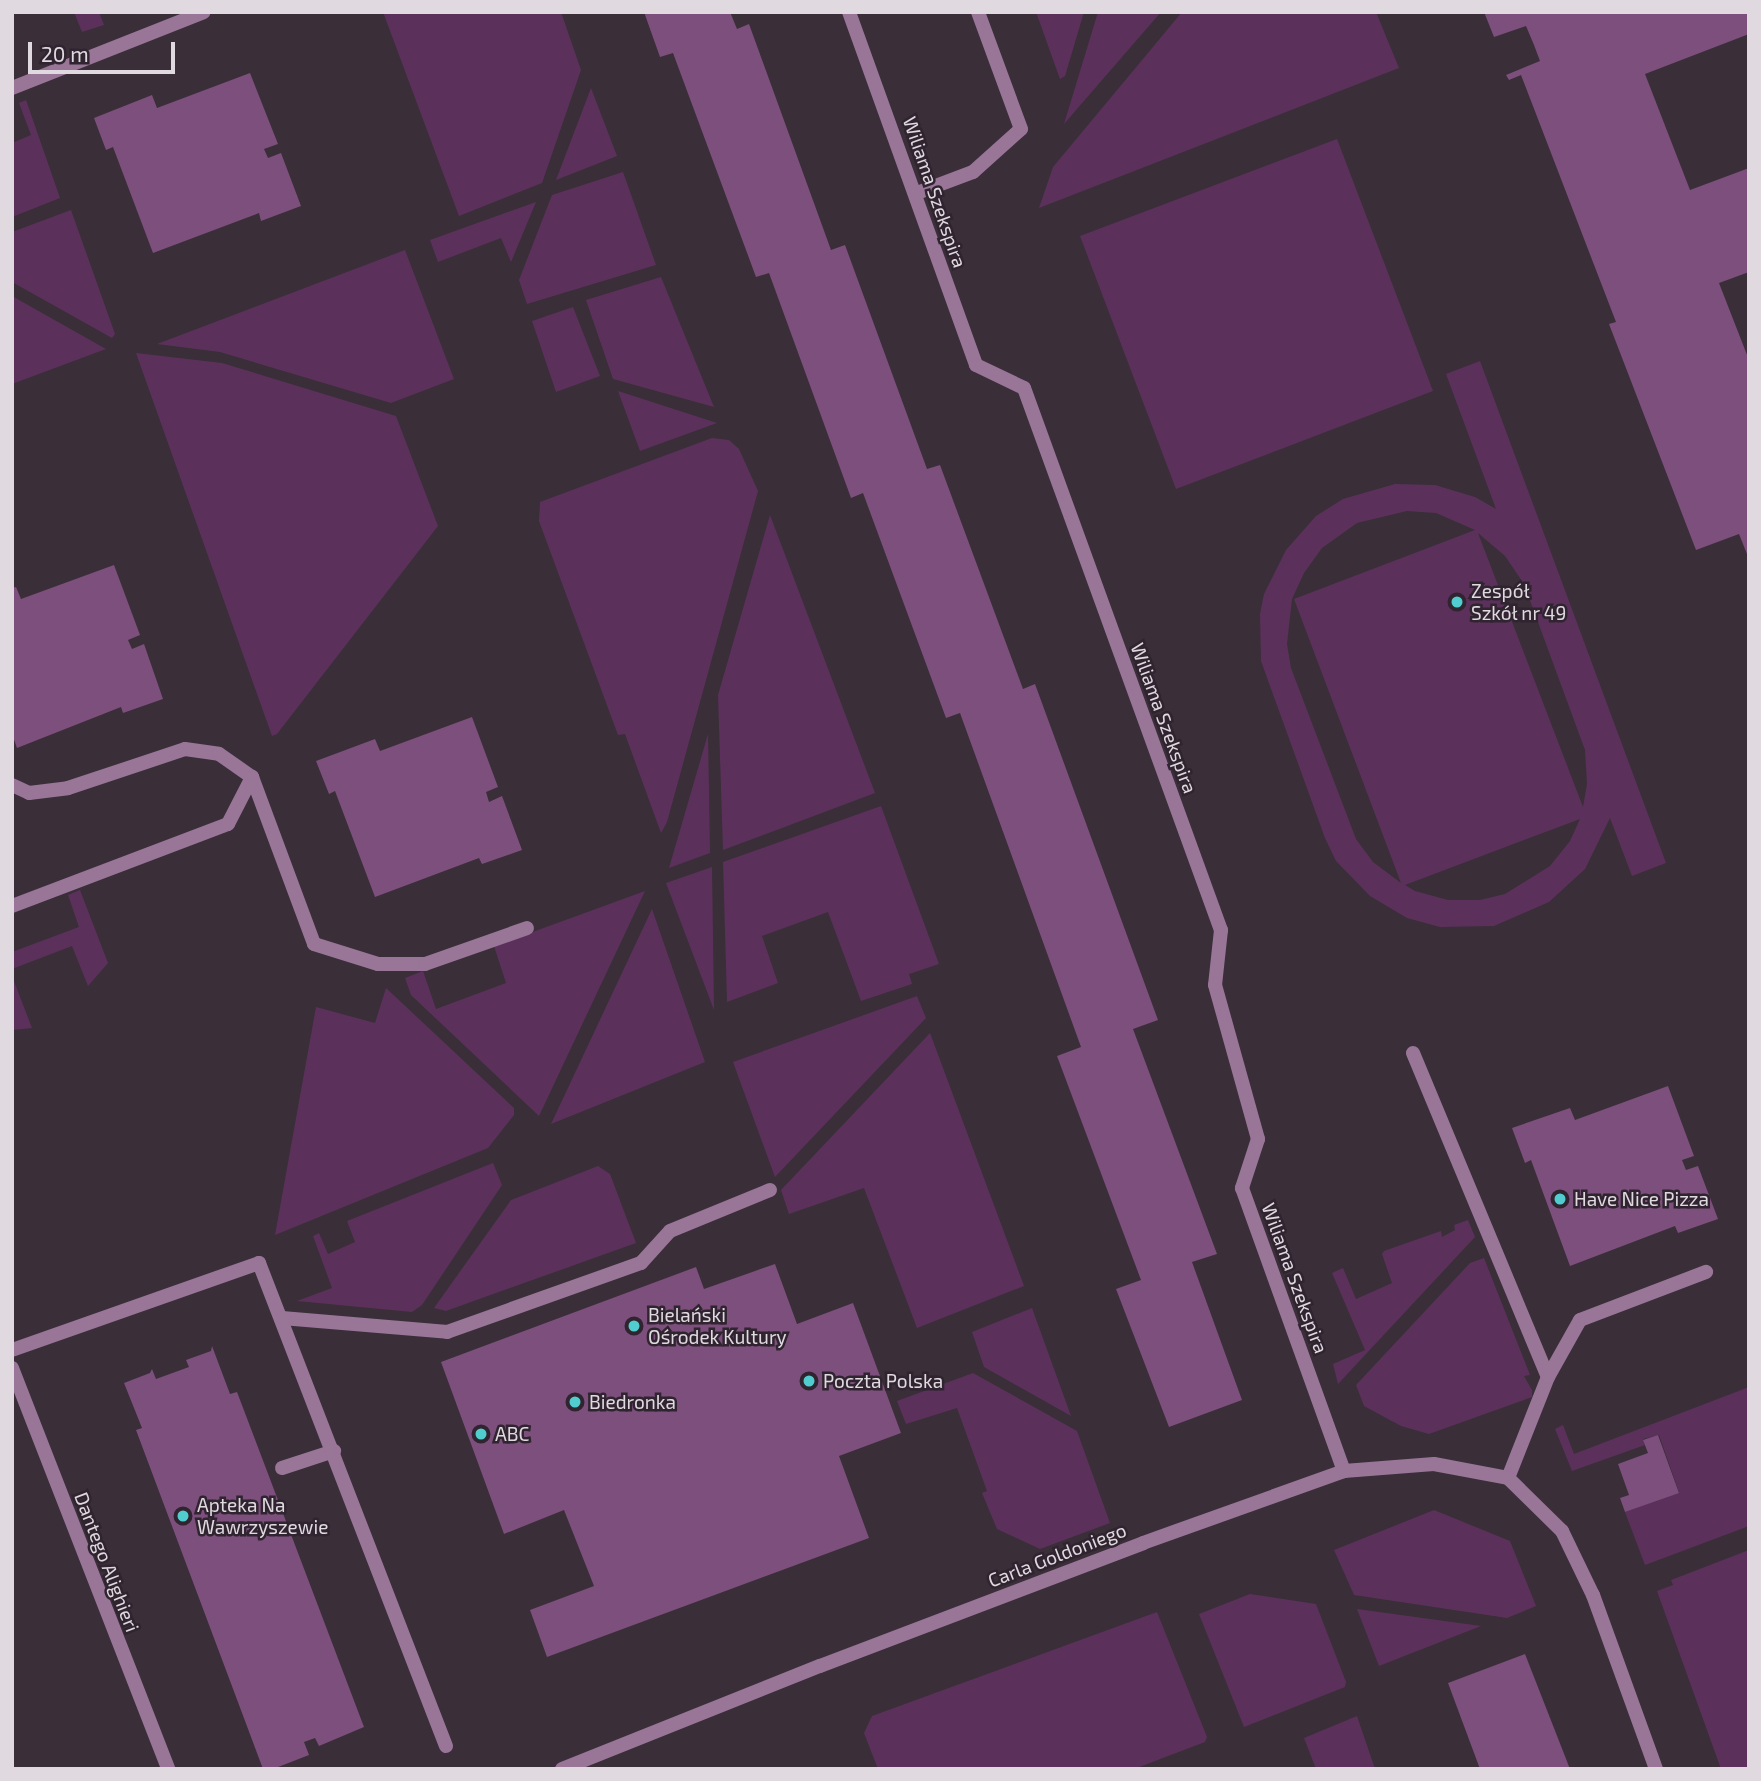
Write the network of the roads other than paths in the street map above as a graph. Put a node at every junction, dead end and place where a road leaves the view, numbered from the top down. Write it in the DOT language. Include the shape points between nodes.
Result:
graph roads {
  1 [pos="204,12"];
  2 [pos="849,12"];
  3 [pos="978,12"];
  4 [pos="12,88"];
  5 [pos="916,193"];
  6 [pos="252,777"];
  7 [pos="12,785"];
  8 [pos="12,906"];
  9 [pos="527,928"];
  10 [pos="1413,1053"];
  11 [pos="770,1190"];
  12 [pos="1706,1272"];
  13 [pos="282,1318"];
  14 [pos="12,1350"];
  15 [pos="12,1368"];
  16 [pos="1548,1377"];
  17 [pos="334,1451"];
  18 [pos="282,1468"];
  19 [pos="1344,1471"];
  20 [pos="1508,1478"];
  21 [pos="446,1746"];
  22 [pos="597,1763"];
  23 [pos="168,1769"];
  24 [pos="562,1769"];
  25 [pos="1656,1769"];
  1 -- 4 [label="street"];
  2 -- 5 [label="street, Wiliama Szekspira"];
  3 -- 5 [label="street" via="1021,129 973,172"];
  5 -- 19 [label="street, Wiliama Szekspira" via="976,365 1024,388 1221,930 1215,985 1258,1139 1242,1188"];
  6 -- 7 [label="street" via="219,754 185,749 68,788 29,793"];
  6 -- 8 [label="street" via="228,824"];
  6 -- 9 [label="street" via="314,944 378,964 425,964"];
  10 -- 16 [label="street"];
  11 -- 13 [label="street" via="670,1231 641,1263 447,1332"];
  12 -- 16 [label="street" via="1580,1320"];
  13 -- 14 [label="street" via="259,1263"];
  13 -- 17 [label="street"];
  15 -- 23 [label="street, Dantego Alighieri"];
  16 -- 20 [label="street"];
  17 -- 18 [label="street"];
  17 -- 21 [label="street"];
  19 -- 20 [label="street, Carla Goldoniego" via="1434,1464"];
  19 -- 22 [label="street, Carla Goldoniego" via="820,1666"];
  20 -- 25 [label="street" via="1562,1531 1593,1595"];
  22 -- 24 [label="street, Carla Goldoniego"];
}
